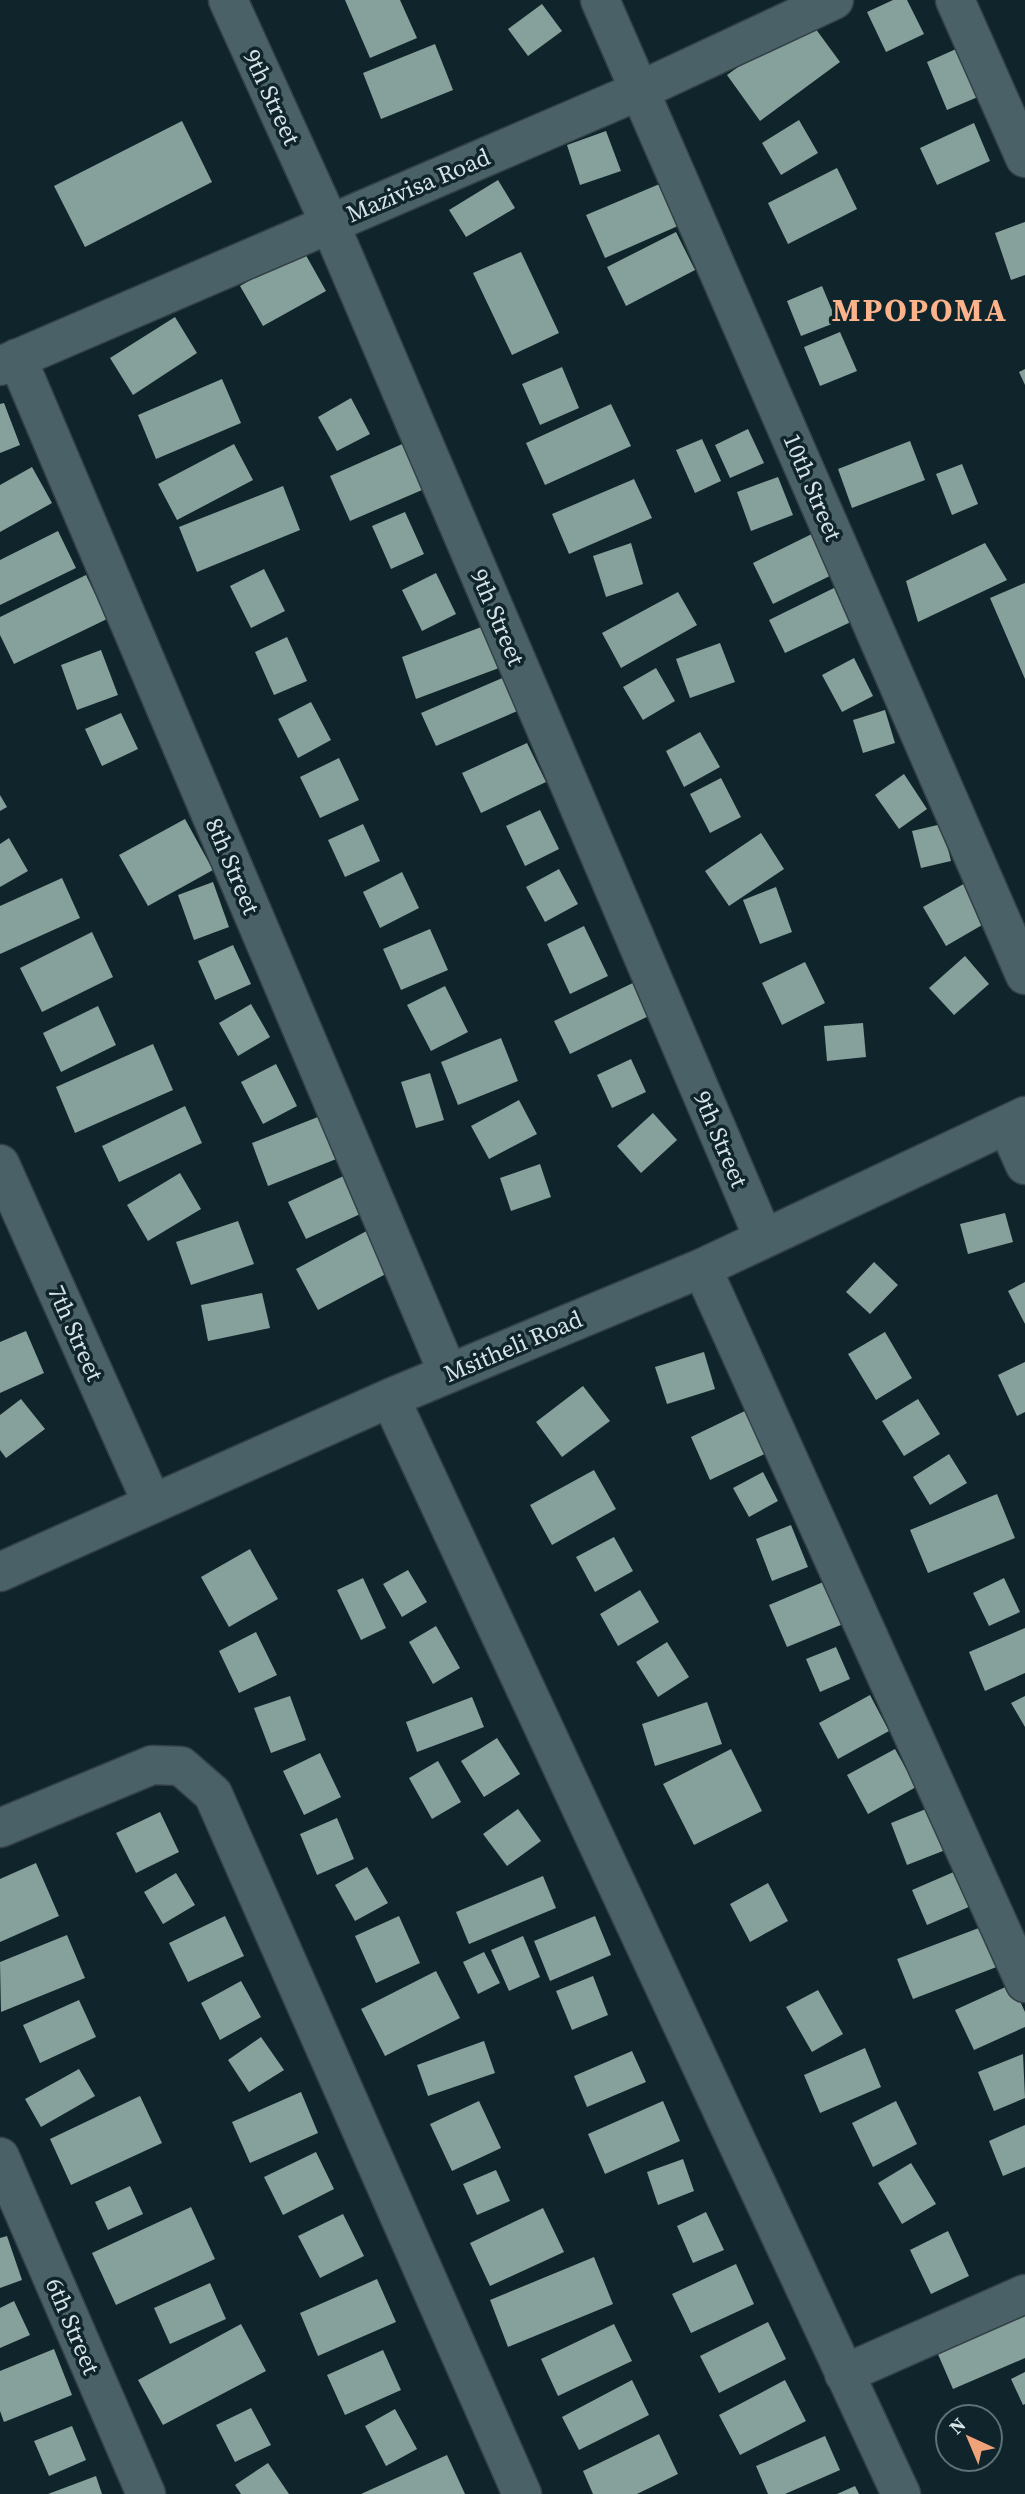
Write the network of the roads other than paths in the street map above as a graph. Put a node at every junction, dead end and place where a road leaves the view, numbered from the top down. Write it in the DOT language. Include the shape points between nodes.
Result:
graph roads {
  1 [pos="228,0"];
  2 [pos="600,0"];
  3 [pos="834,0"];
  4 [pos="955,0"];
  5 [pos="640,90"];
  6 [pos="1025,158"];
  7 [pos="329,222"];
  8 [pos="8,362"];
  9 [pos="1025,975"];
  10 [pos="1016,1120"];
  11 [pos="0,1164"];
  12 [pos="1025,1165"];
  13 [pos="763,1237"];
  14 [pos="702,1268"];
  15 [pos="448,1373"];
  16 [pos="390,1398"];
  17 [pos="152,1503"];
  18 [pos="0,1572"];
  19 [pos="0,1828"];
  20 [pos="1025,1983"];
  21 [pos="0,2157"];
  22 [pos="1025,2294"];
  23 [pos="844,2374"];
  24 [pos="146,2494"];
  25 [pos="522,2494"];
  26 [pos="901,2494"];
  1 -- 7 [label="street, 9th Street"];
  2 -- 5 [label="street, 10th Street"];
  3 -- 5 [label="street, Mazivisa Road"];
  4 -- 6 [label="street"];
  5 -- 7 [label="street, Mazivisa Road"];
  5 -- 9 [label="street, 10th Street"];
  7 -- 8 [label="street, Mazivisa Road"];
  7 -- 13 [label="street, 9th Street"];
  8 -- 15 [label="street, 8th Street"];
  10 -- 12 [label="street"];
  10 -- 13 [label="street, Msitheli Road"];
  11 -- 17 [label="street, 7th Street"];
  13 -- 14 [label="street, Msitheli Road"];
  14 -- 15 [label="street, Msitheli Road"];
  14 -- 20 [label="street"];
  15 -- 16 [label="street, Msitheli Road"];
  16 -- 17 [label="street, Msitheli Road"];
  16 -- 23 [label="street"];
  17 -- 18 [label="street, Msitheli Road"];
  19 -- 25 [label="street" via="152,1765 181,1766 213,1794"];
  21 -- 24 [label="street, 6th Street"];
  22 -- 23 [label="street"];
  23 -- 26 [label="street"];
}
